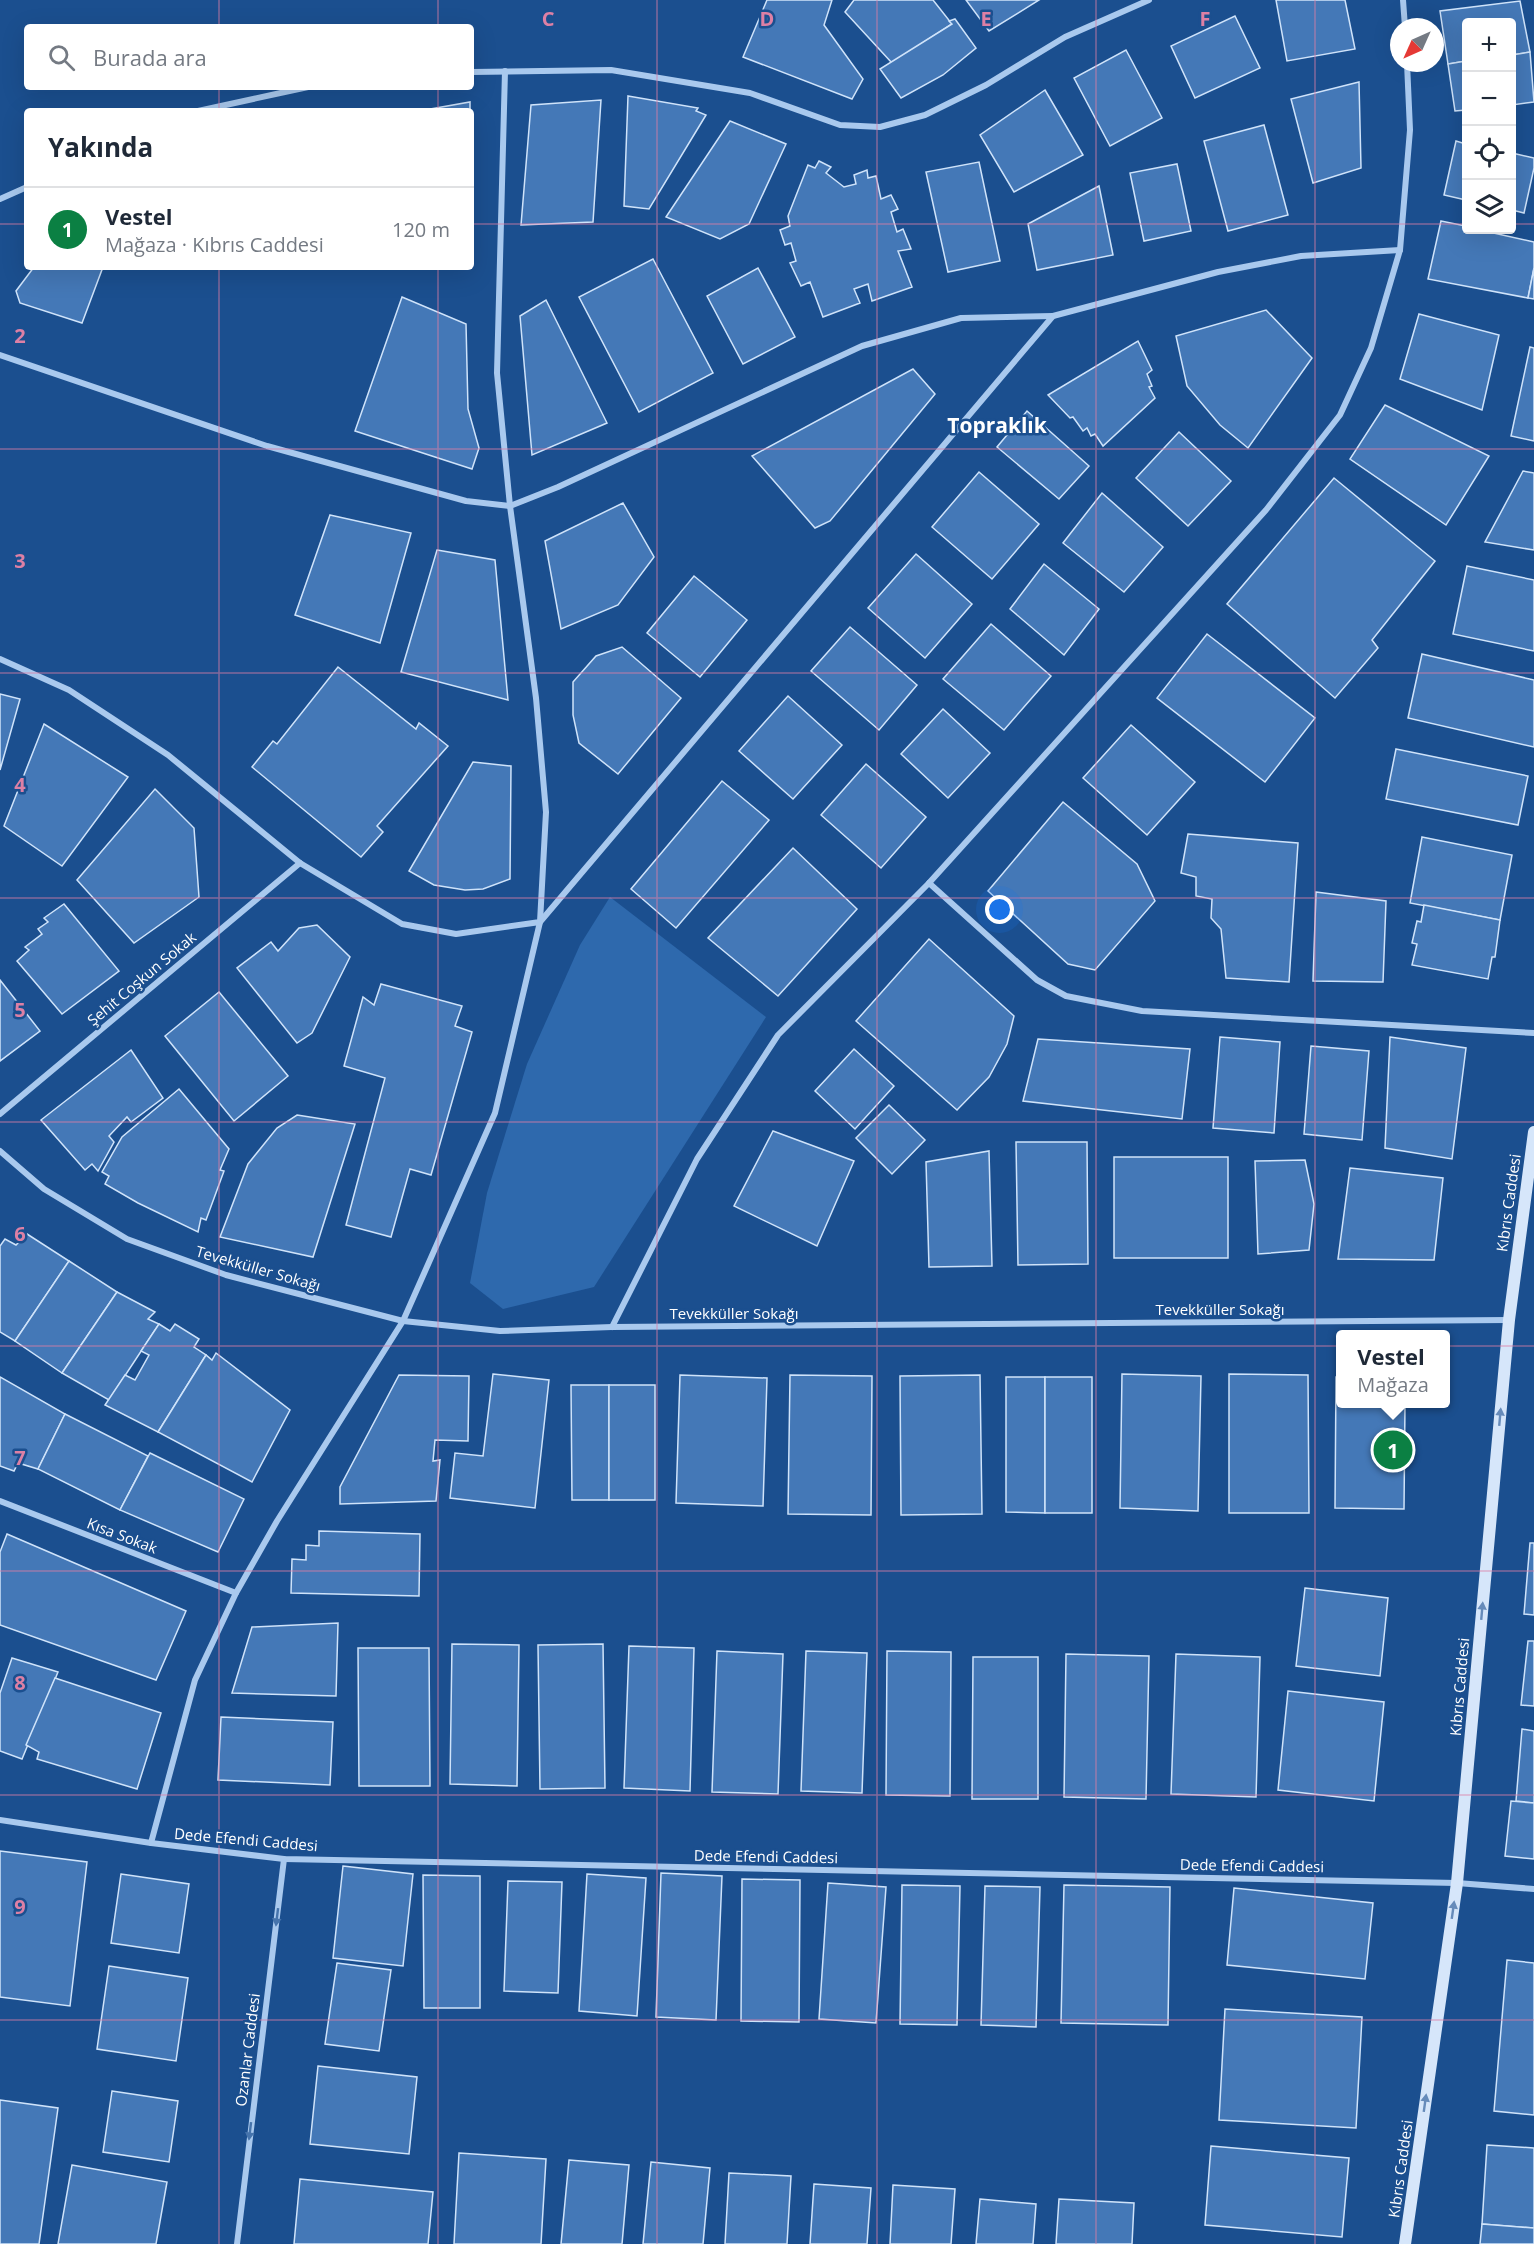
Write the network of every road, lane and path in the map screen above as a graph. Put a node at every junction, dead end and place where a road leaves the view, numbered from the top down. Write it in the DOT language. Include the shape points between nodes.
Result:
graph roads {
  1 [pos="1149,0"];
  2 [pos="1402,0"];
  3 [pos="1404,18"];
  4 [pos="505,71"];
  5 [pos="474,72"];
  6 [pos="1407,72"];
  7 [pos="294,90"];
  8 [pos="212,108"];
  9 [pos="24,188"];
  10 [pos="0,199"];
  11 [pos="1400,250"];
  12 [pos="1053,316"];
  13 [pos="0,355"];
  14 [pos="510,506"];
  15 [pos="0,659"];
  16 [pos="300,863"];
  17 [pos="930,883"];
  18 [pos="540,922"];
  19 [pos="1534,1033"];
  20 [pos="0,1114"];
  21 [pos="1534,1132"];
  22 [pos="0,1151"];
  23 [pos="1509,1320"];
  24 [pos="403,1321"];
  25 [pos="612,1327"];
  26 [pos="0,1501"];
  27 [pos="236,1593"];
  28 [pos="0,1820"];
  29 [pos="151,1843"];
  30 [pos="284,1859"];
  31 [pos="1457,1883"];
  32 [pos="1534,1888"];
  33 [pos="237,2244"];
  34 [pos="1405,2244"];
  1 -- 4 [label="street" via="1065,37 925,116 880,127 840,125 750,93 655,76 611,70"];
  2 -- 3 [label="street"];
  4 -- 5 [label="street"];
  4 -- 14 [label="street" via="497,374"];
  6 -- 11 [label="street" via="1410,130"];
  7 -- 8 [label="street"];
  9 -- 10 [label="street"];
  11 -- 12 [label="street" via="1301,256 1218,272"];
  11 -- 17 [label="street" via="1371,348 1340,415 1266,510"];
  12 -- 14 [label="street" via="961,318 862,346"];
  12 -- 18 [label="street"];
  13 -- 14 [label="street" via="267,446 466,501"];
  14 -- 18 [label="street" via="536,698 546,812"];
  15 -- 16 [label="street" via="69,690 168,755"];
  16 -- 18 [label="street" via="402,924 456,934"];
  16 -- 20 [label="street, Şehit Coşkun Sokak"];
  17 -- 19 [label="street" via="1037,980 1066,996 1142,1011"];
  17 -- 25 [label="street" via="778,1035 697,1159"];
  18 -- 24 [label="street" via="495,1113"];
  21 -- 23 [label="main road, Kıbrıs Caddesi"];
  22 -- 24 [label="street, Tevekküller Sokağı" via="44,1189 127,1239 226,1275"];
  23 -- 25 [label="street, Tevekküller Sokağı"];
  31 -- 23 [label="main road, Kıbrıs Caddesi, one-way"];
  24 -- 25 [label="street, Tevekküller Sokağı" via="500,1331"];
  24 -- 27 [label="street"];
  26 -- 27 [label="street, Kısa Sokak"];
  27 -- 29 [label="street" via="195,1680"];
  28 -- 29 [label="street, Dede Efendi Caddesi"];
  29 -- 30 [label="street, Dede Efendi Caddesi"];
  30 -- 31 [label="street, Dede Efendi Caddesi"];
  30 -- 33 [label="street, Ozanlar Caddesi, one-way"];
  31 -- 32 [label="street, Dede Efendi Caddesi"];
  34 -- 31 [label="main road, Kıbrıs Caddesi, one-way"];
}
